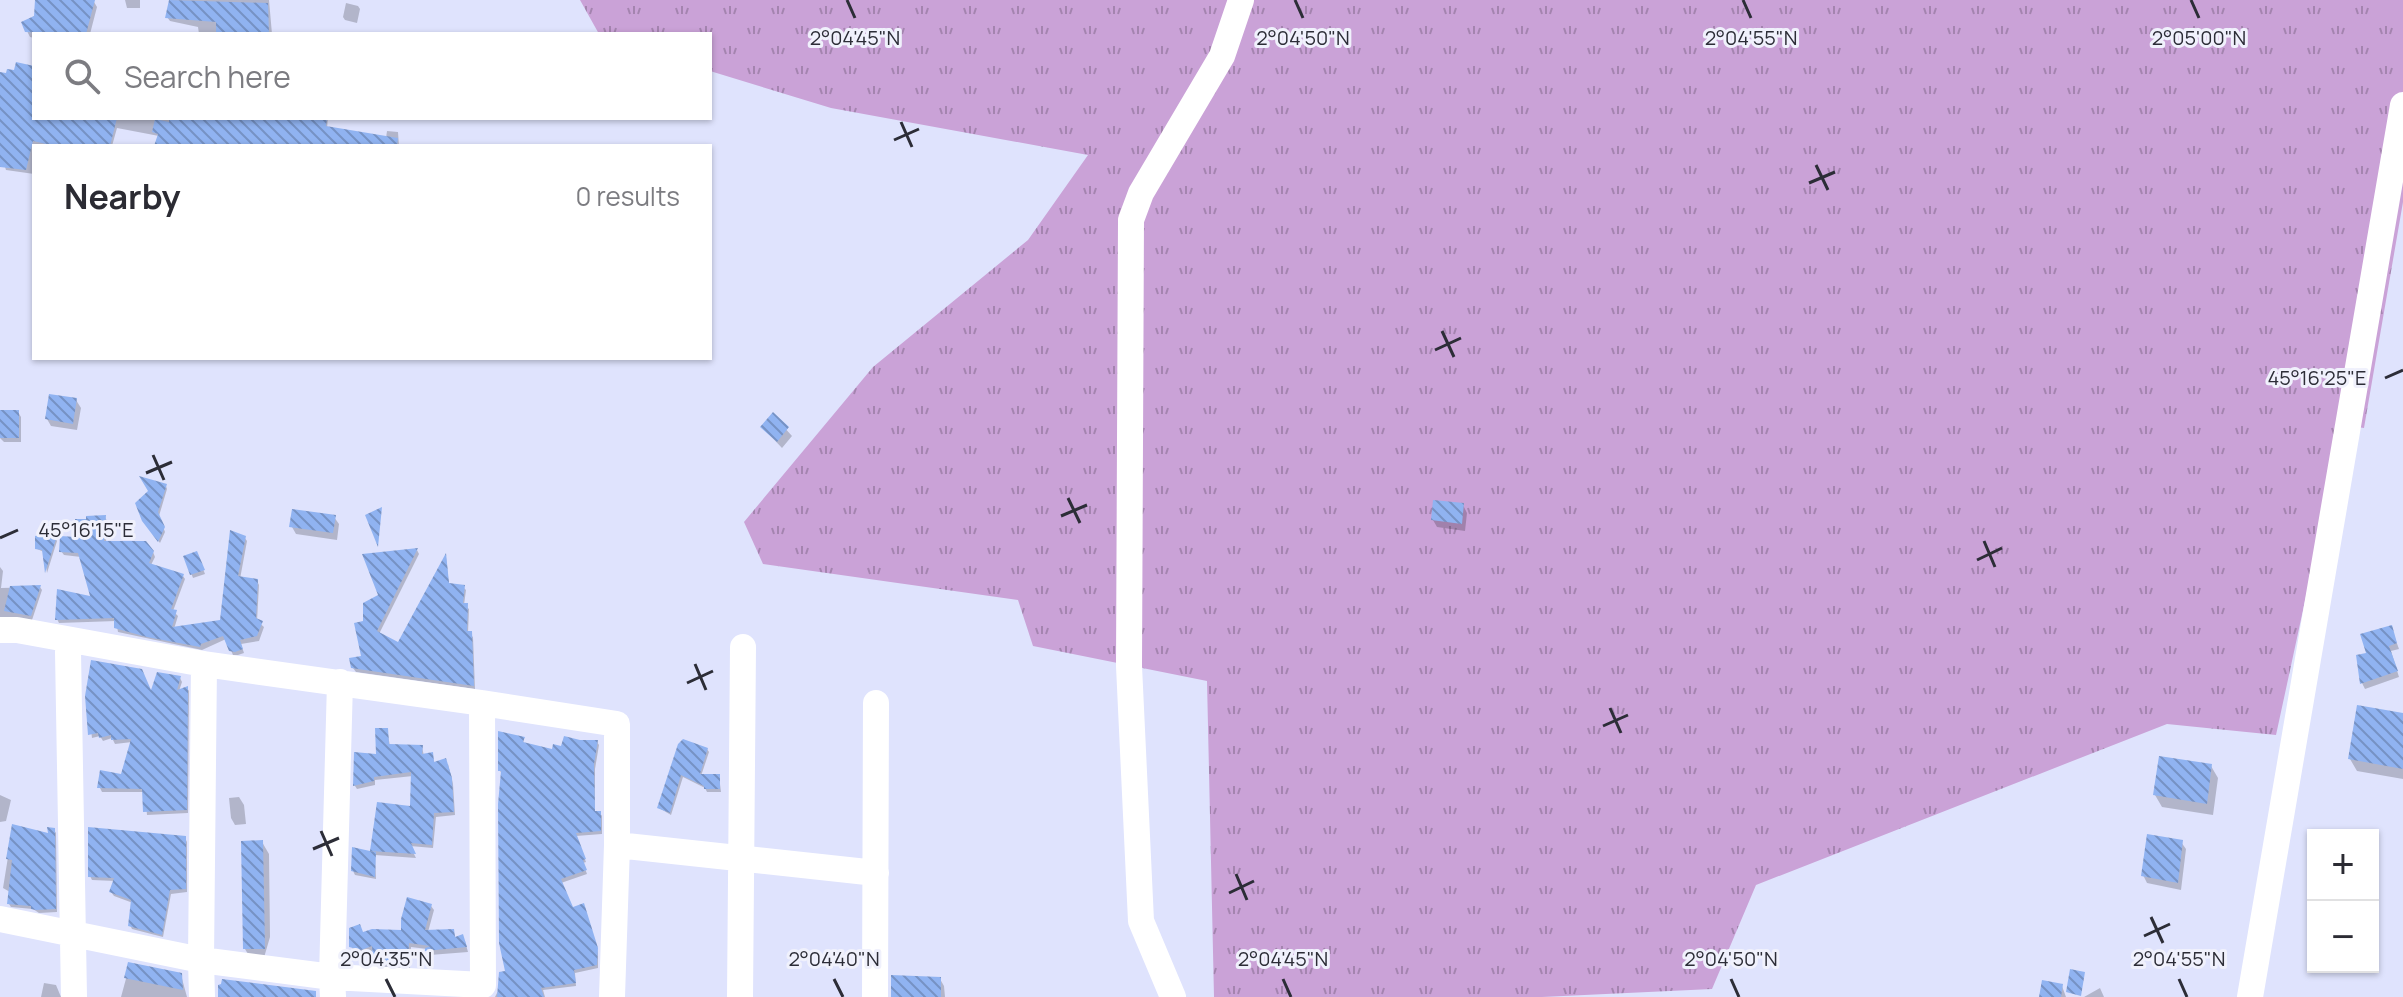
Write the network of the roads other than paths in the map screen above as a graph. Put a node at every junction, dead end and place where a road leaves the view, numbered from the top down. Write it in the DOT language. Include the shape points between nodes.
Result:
graph roads {
  1 [pos="1241,0"];
  2 [pos="2403,105"];
  3 [pos="0,630"];
  4 [pos="71,640"];
  5 [pos="743,647"];
  6 [pos="204,664"];
  7 [pos="340,682"];
  8 [pos="482,703"];
  9 [pos="876,703"];
  10 [pos="617,845"];
  11 [pos="743,860"];
  12 [pos="876,873"];
  13 [pos="0,919"];
  14 [pos="73,934"];
  15 [pos="201,960"];
  16 [pos="332,987"];
  17 [pos="483,991"];
  18 [pos="74,997"];
  19 [pos="202,997"];
  20 [pos="612,997"];
  21 [pos="740,997"];
  22 [pos="875,997"];
  23 [pos="1173,997"];
  24 [pos="2250,997"];
  1 -- 23 [label="street" via="1222,56 1141,193 1131,220 1129,666 1141,921"];
  2 -- 24 [label="street"];
  3 -- 4 [label="street"];
  4 -- 6 [label="street"];
  4 -- 14 [label="street"];
  5 -- 11 [label="street"];
  6 -- 7 [label="street"];
  6 -- 15 [label="street"];
  7 -- 8 [label="street"];
  7 -- 16 [label="street"];
  8 -- 10 [label="street" via="617,724"];
  8 -- 17 [label="street"];
  9 -- 12 [label="street"];
  10 -- 11 [label="street"];
  10 -- 20 [label="street"];
  11 -- 12 [label="street"];
  11 -- 21 [label="street"];
  12 -- 22 [label="street"];
  13 -- 14 [label="street"];
  14 -- 15 [label="street"];
  14 -- 18 [label="street"];
  15 -- 16 [label="street"];
  15 -- 19 [label="street"];
  16 -- 17 [label="street"];
}
